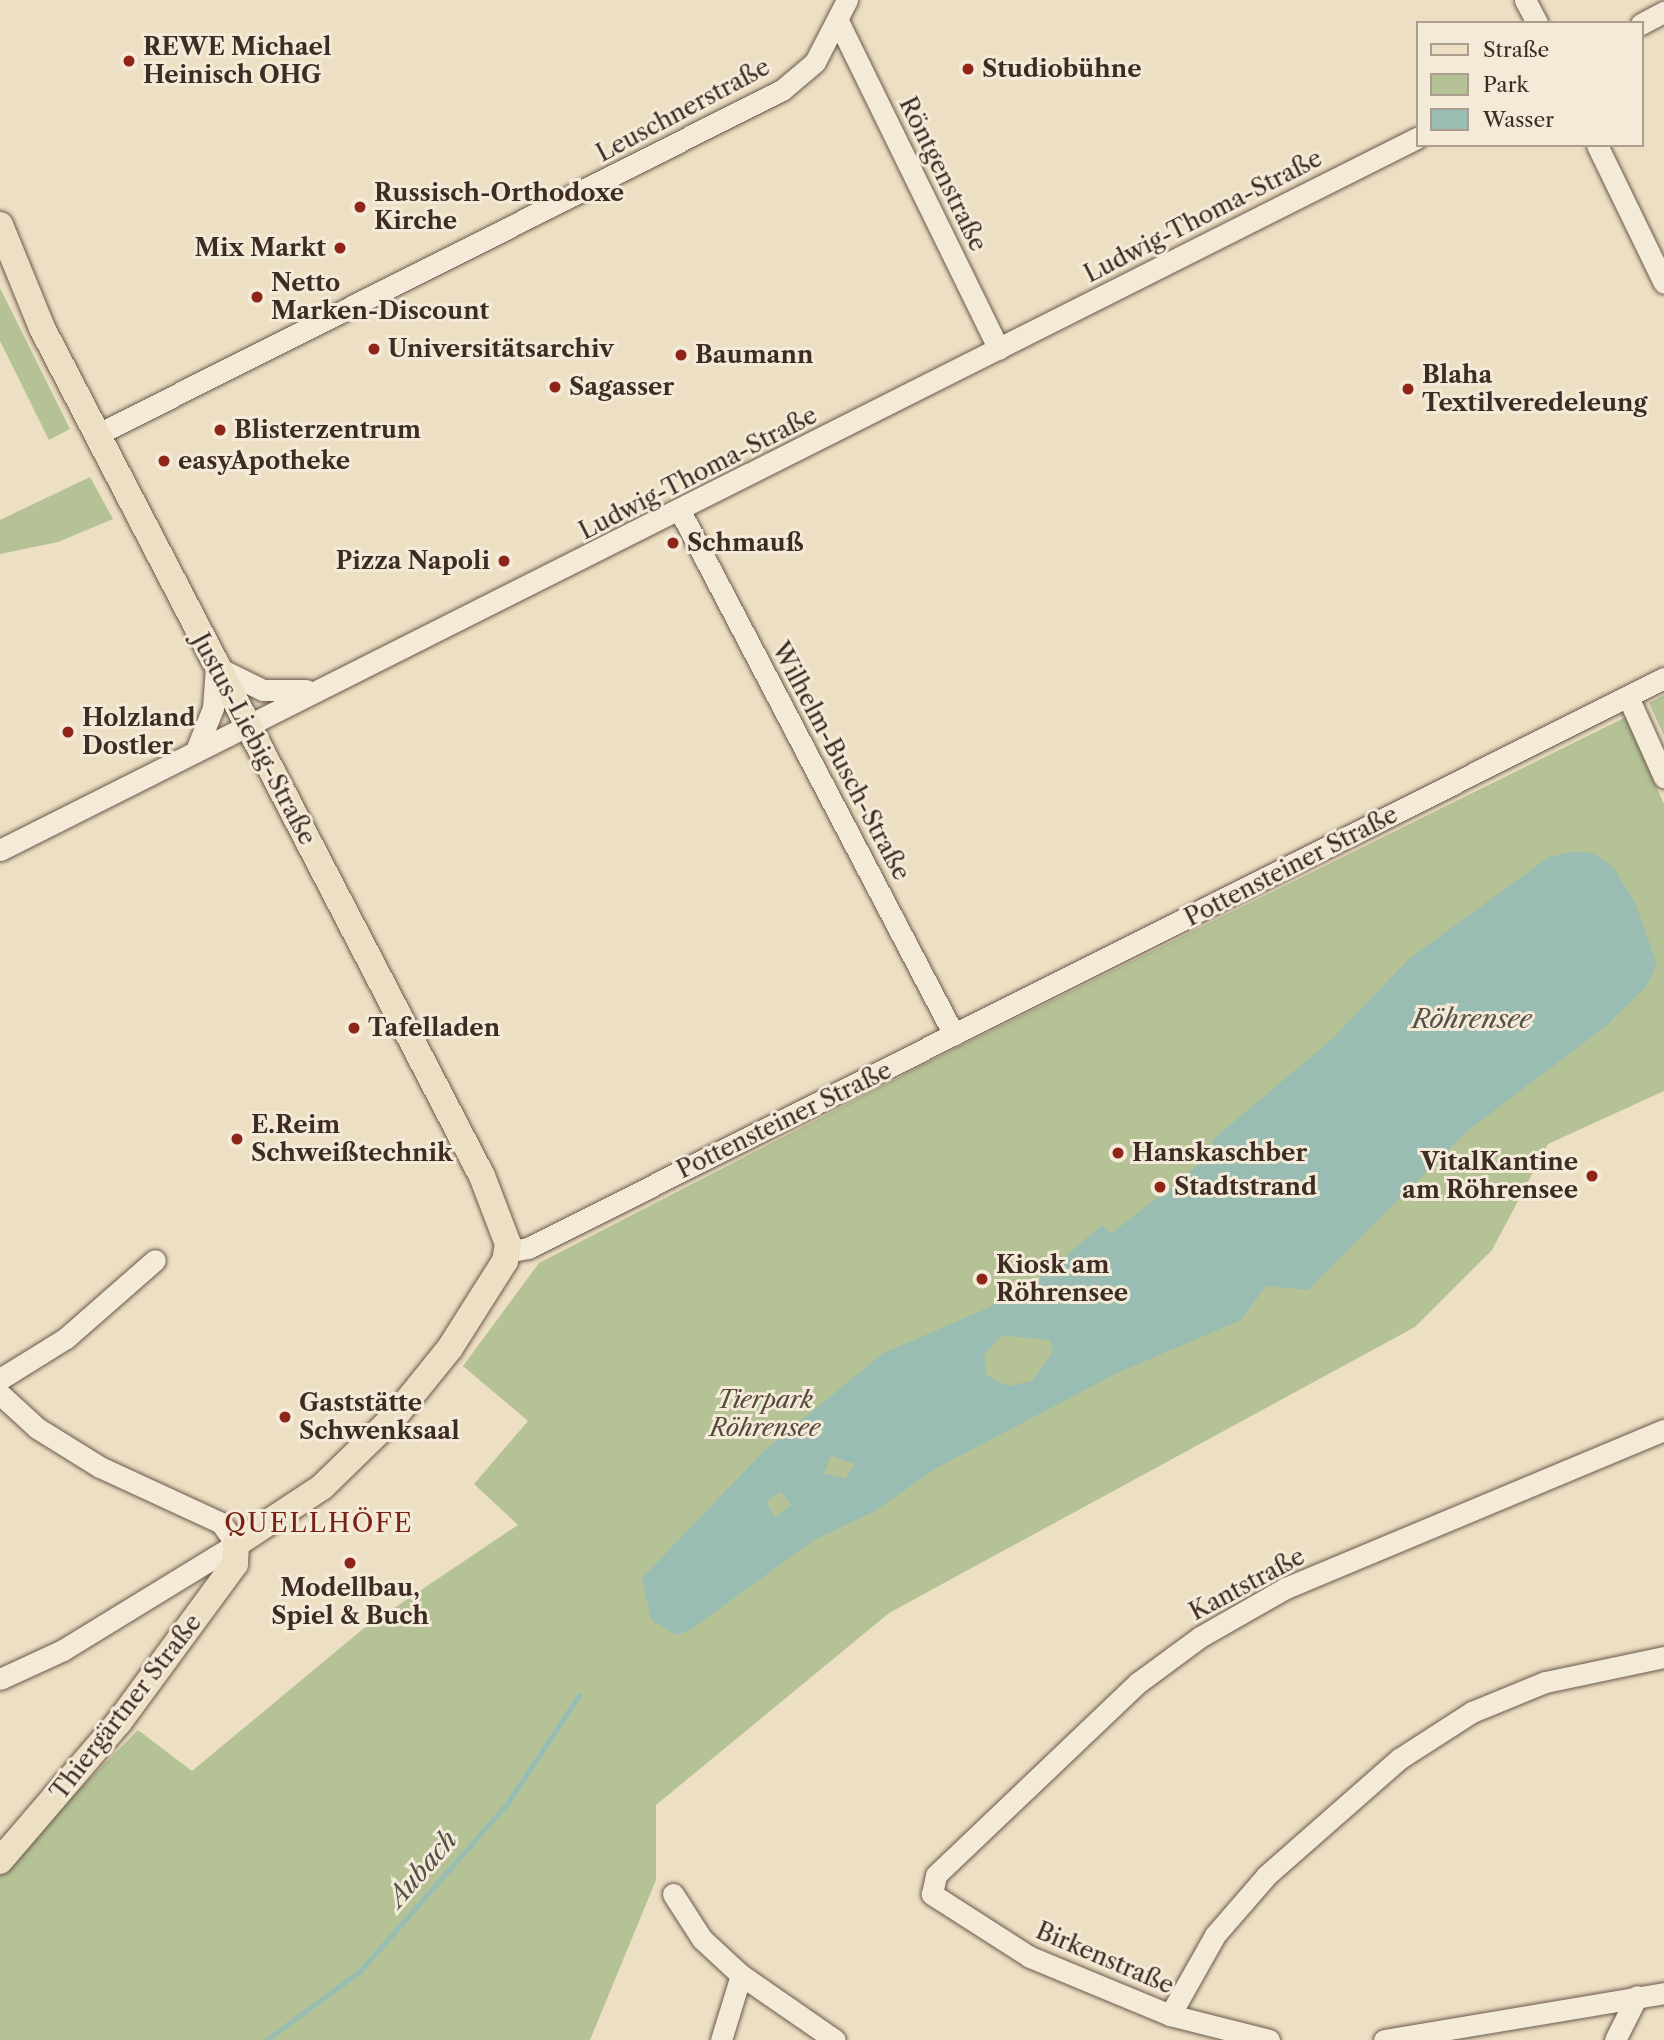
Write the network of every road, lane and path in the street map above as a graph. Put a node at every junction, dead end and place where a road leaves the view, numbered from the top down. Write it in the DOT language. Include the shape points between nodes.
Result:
graph roads {
  1 [pos="847,0"];
  2 [pos="1525,0"];
  3 [pos="1664,12"];
  4 [pos="1536,21"];
  5 [pos="839,23"];
  6 [pos="1643,23"];
  7 [pos="1416,139"];
  8 [pos="1598,147"];
  9 [pos="0,225"];
  10 [pos="1664,283"];
  11 [pos="999,349"];
  12 [pos="96,435"];
  13 [pos="680,511"];
  14 [pos="216,667"];
  15 [pos="1664,678"];
  16 [pos="319,688"];
  17 [pos="1628,697"];
  18 [pos="247,722"];
  19 [pos="197,748"];
  20 [pos="1664,776"];
  21 [pos="0,850"];
  22 [pos="954,1035"];
  23 [pos="507,1252"];
  24 [pos="155,1260"];
  25 [pos="0,1379"];
  26 [pos="0,1394"];
  27 [pos="1664,1430"];
  28 [pos="236,1544"];
  29 [pos="1664,1657"];
  30 [pos="0,1679"];
  31 [pos="0,1861"];
  32 [pos="673,1894"];
  33 [pos="932,1894"];
  34 [pos="741,1975"];
  35 [pos="1664,1993"];
  36 [pos="1637,1996"];
  37 [pos="1170,2015"];
  38 [pos="721,2040"];
  39 [pos="835,2040"];
  40 [pos="1269,2040"];
  41 [pos="1384,2040"];
  42 [pos="1615,2040"];
  1 -- 5 [label="street, Leuschnerstraße"];
  2 -- 4 [label="street"];
  3 -- 6 [label="street"];
  5 -- 11 [label="street, Röntgenstraße"];
  5 -- 12 [label="street, Leuschnerstraße" via="815,62 782,90"];
  7 -- 11 [label="street, Ludwig-Thoma-Straße"];
  8 -- 10 [label="street"];
  9 -- 12 [label="main road, Justus-Liebig-Straße" via="20,282"];
  11 -- 13 [label="street, Ludwig-Thoma-Straße"];
  12 -- 14 [label="main road, Justus-Liebig-Straße"];
  13 -- 16 [label="street, Ludwig-Thoma-Straße"];
  13 -- 22 [label="street, Wilhelm-Busch-Straße"];
  14 -- 16 [label="street" via="263,690"];
  14 -- 18 [label="main road, Justus-Liebig-Straße"];
  14 -- 19 [label="street" via="213,708"];
  15 -- 17 [label="street, Pottensteiner Straße"];
  16 -- 18 [label="street, Ludwig-Thoma-Straße"];
  17 -- 20 [label="street"];
  17 -- 22 [label="street, Pottensteiner Straße"];
  18 -- 19 [label="street, Ludwig-Thoma-Straße"];
  18 -- 23 [label="main road, Justus-Liebig-Straße" via="487,1186 503,1222"];
  19 -- 21 [label="street, Ludwig-Thoma-Straße"];
  22 -- 23 [label="street, Pottensteiner Straße" via="528,1248"];
  23 -- 28 [label="main road" via="450,1348 381,1433 322,1487"];
  24 -- 25 [label="street" via="66,1338"];
  26 -- 28 [label="street" via="37,1428 100,1467 221,1523"];
  27 -- 33 [label="street, Kantstraße" via="1286,1588 1200,1637 1139,1682 954,1857 936,1875"];
  28 -- 30 [label="street" via="73,1644"];
  28 -- 31 [label="main road, Thiergärtner Straße" via="234,1564 119,1722"];
  29 -- 37 [label="street" via="1545,1682 1472,1712 1399,1759 1266,1875 1215,1935"];
  32 -- 34 [label="street" via="702,1939"];
  33 -- 37 [label="street, Birkenstraße" via="1030,1957"];
  34 -- 38 [label="street"];
  34 -- 39 [label="street"];
  35 -- 36 [label="street"];
  36 -- 41 [label="street"];
  36 -- 42 [label="street"];
  37 -- 40 [label="street, Birkenstraße"];
}
